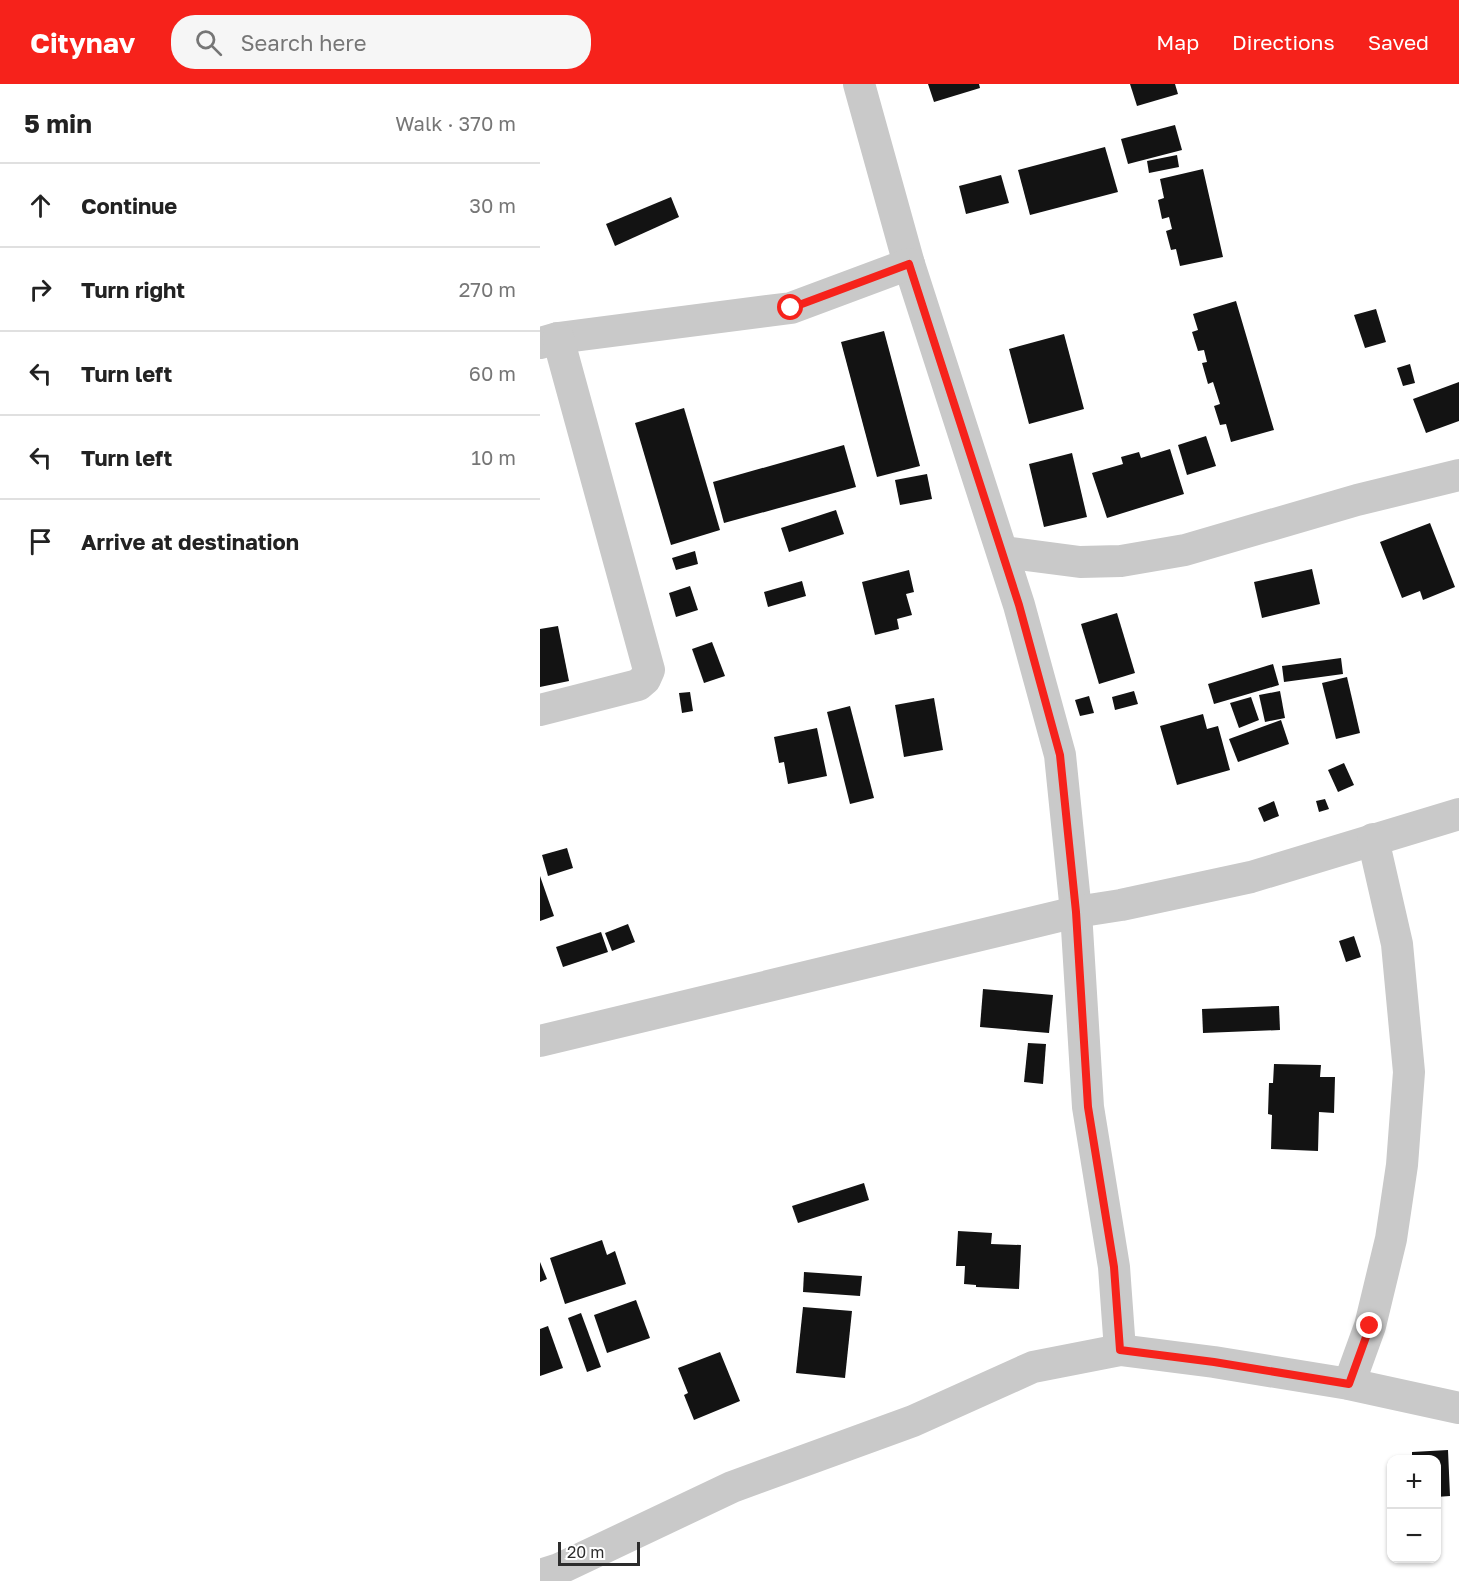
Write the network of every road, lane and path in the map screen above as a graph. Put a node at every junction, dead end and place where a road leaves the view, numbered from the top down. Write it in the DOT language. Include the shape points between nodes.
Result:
graph roads {
  1 [pos="859,84"];
  2 [pos="909,264"];
  3 [pos="549,341"];
  4 [pos="1459,475"];
  5 [pos="1003,552"];
  6 [pos="540,710"];
  7 [pos="1459,814"];
  8 [pos="1373,839"];
  9 [pos="1076,912"];
  10 [pos="540,1041"];
  11 [pos="1120,1350"];
  12 [pos="1349,1384"];
  13 [pos="1459,1408"];
  14 [pos="540,1575"];
  1 -- 2 [label="street"];
  2 -- 3 [label="street" via="791,308"];
  2 -- 5 [label="street"];
  3 -- 6 [label="street" via="649,670 638,686"];
  4 -- 5 [label="street" via="1185,550 1121,561 1080,562"];
  5 -- 9 [label="street" via="1060,755"];
  7 -- 8 [label="street"];
  8 -- 9 [label="street" via="1251,877"];
  8 -- 12 [label="street" via="1397,944 1409,1072 1402,1165 1391,1239 1370,1326"];
  9 -- 10 [label="street"];
  9 -- 11 [label="street" via="1088,1107 1114,1267"];
  11 -- 12 [label="street"];
  11 -- 14 [label="street" via="1033,1366 913,1421 732,1487"];
  12 -- 13 [label="street"];
}
